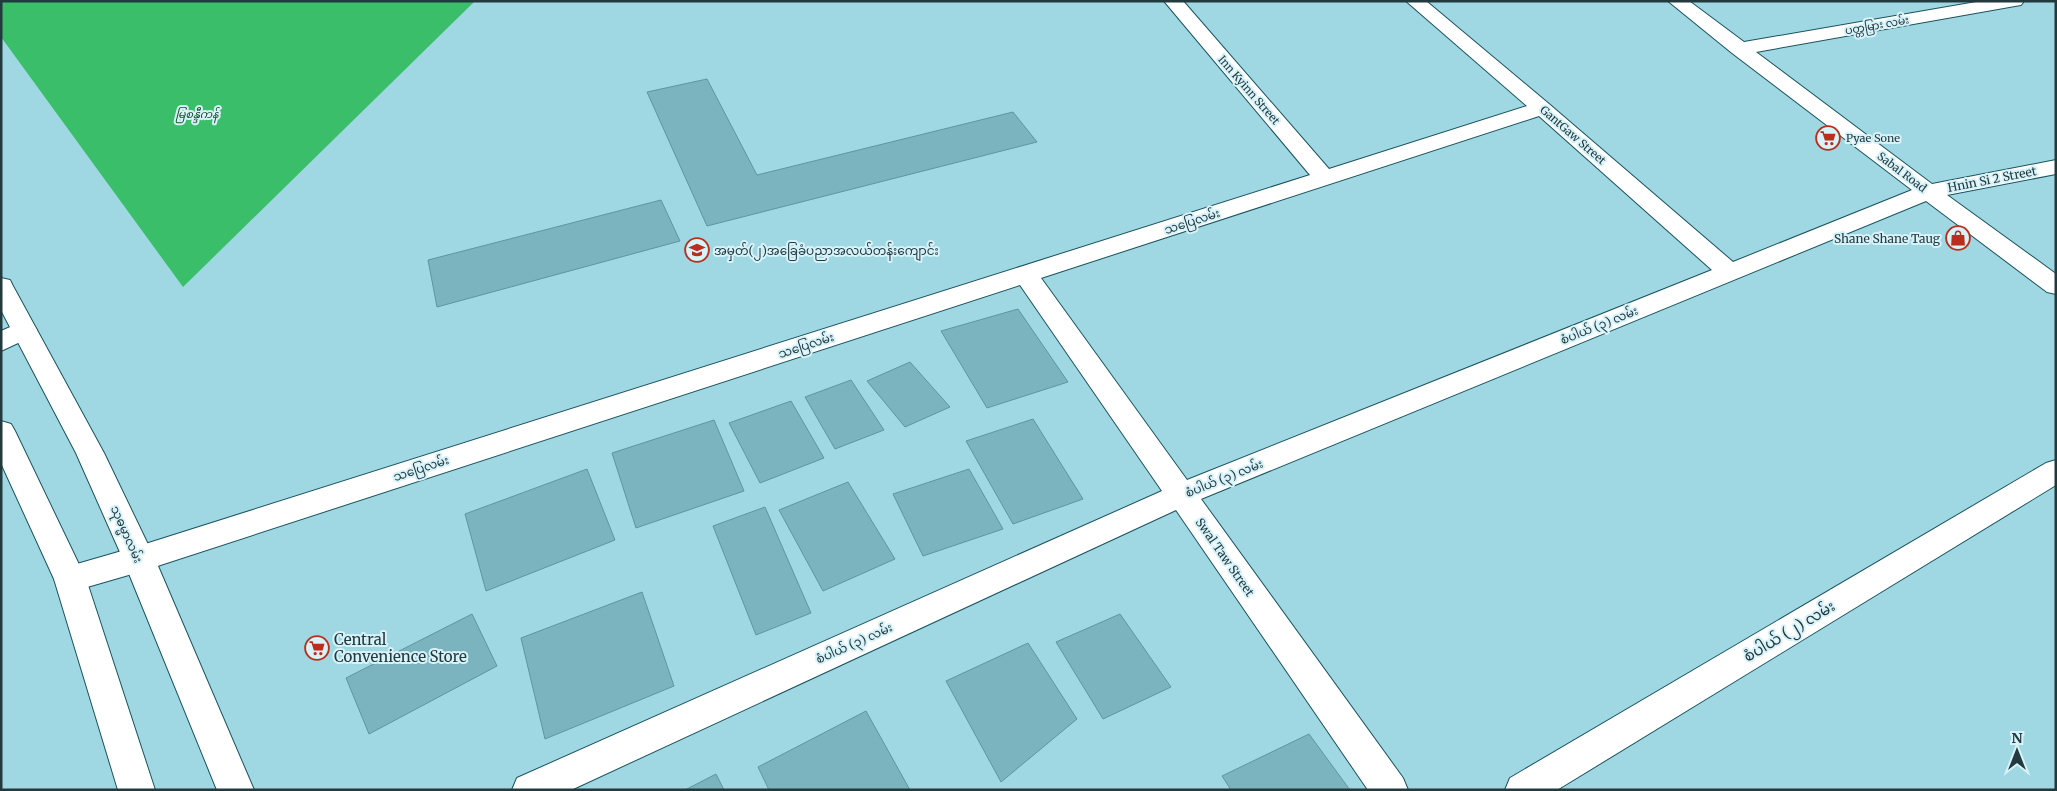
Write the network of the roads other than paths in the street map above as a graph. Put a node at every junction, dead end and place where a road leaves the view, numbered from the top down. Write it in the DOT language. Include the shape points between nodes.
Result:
graph roads {
  1 [pos="1173,1"];
  2 [pos="1415,1"];
  3 [pos="1678,1"];
  4 [pos="2014,1"];
  5 [pos="1739,49"];
  6 [pos="1542,108"];
  7 [pos="2056,167"];
  8 [pos="1325,178"];
  9 [pos="1928,192"];
  10 [pos="1729,272"];
  11 [pos="1026,275"];
  12 [pos="1,286"];
  13 [pos="2056,286"];
  14 [pos="13,336"];
  15 [pos="1,431"];
  16 [pos="2056,471"];
  17 [pos="1181,495"];
  18 [pos="139,559"];
  19 [pos="70,579"];
  20 [pos="137,790"];
  21 [pos="236,790"];
  22 [pos="530,790"];
  23 [pos="1390,790"];
  24 [pos="1523,790"];
  1 -- 8 [label="street, Inn Kyinn Street"];
  2 -- 6 [label="street, GantGaw Street"];
  3 -- 5 [label="street, Sabal Road"];
  4 -- 5 [label="street, ပတ္တမြား လမ်း"];
  5 -- 9 [label="street, Sabal Road"];
  6 -- 8 [label="street, သပြေလမ်း"];
  6 -- 10 [label="street, GantGaw Street"];
  7 -- 9 [label="street, Hnin Si 2 Street"];
  8 -- 11 [label="street, သပြေလမ်း"];
  9 -- 10 [label="street, စံပါယ် (၃) လမ်း"];
  9 -- 13 [label="street, Sabal Road"];
  10 -- 17 [label="street, စံပါယ် (၃) လမ်း"];
  11 -- 17 [label="street, Swal Taw Street"];
  11 -- 18 [label="street, သပြေလမ်း"];
  12 -- 14 [label="street, သုဓမ္မာလမ်း"];
  14 -- 18 [label="street, သုဓမ္မာလမ်း" via="90,453"];
  15 -- 19 [label="street"];
  16 -- 24 [label="street, စံပါယ် (၂) လမ်း"];
  17 -- 22 [label="street, စံပါယ် (၃) လမ်း"];
  17 -- 23 [label="street, Swal Taw Street"];
  18 -- 19 [label="street, သပြေလမ်း"];
  18 -- 21 [label="street, သုဓမ္မာလမ်း"];
  19 -- 20 [label="street"];
}
